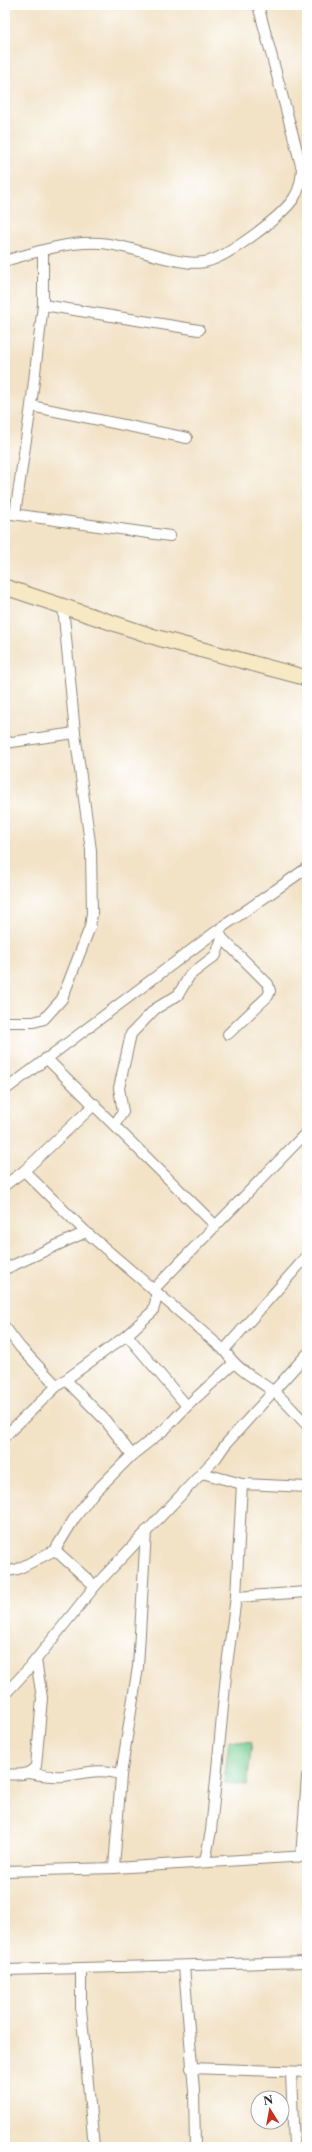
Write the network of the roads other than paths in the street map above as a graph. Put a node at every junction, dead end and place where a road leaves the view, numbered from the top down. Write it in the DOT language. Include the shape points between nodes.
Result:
graph roads {
  1 [pos="258,5"];
  2 [pos="44,251"];
  3 [pos="5,261"];
  4 [pos="43,305"];
  5 [pos="199,330"];
  6 [pos="31,406"];
  7 [pos="187,438"];
  8 [pos="10,514"];
  9 [pos="170,536"];
  10 [pos="5,587"];
  11 [pos="63,606"];
  12 [pos="307,678"];
  13 [pos="75,734"];
  14 [pos="5,743"];
  15 [pos="307,868"];
  16 [pos="220,934"];
  17 [pos="5,1022"];
  18 [pos="228,1034"];
  19 [pos="46,1058"];
  20 [pos="5,1090"];
  21 [pos="95,1104"];
  22 [pos="116,1124"];
  23 [pos="307,1132"];
  24 [pos="24,1171"];
  25 [pos="5,1185"];
  26 [pos="215,1225"];
  27 [pos="86,1232"];
  28 [pos="307,1256"];
  29 [pos="5,1269"];
  30 [pos="154,1291"];
  31 [pos="5,1327"];
  32 [pos="127,1335"];
  33 [pos="224,1350"];
  34 [pos="307,1354"];
  35 [pos="234,1363"];
  36 [pos="66,1380"];
  37 [pos="57,1386"];
  38 [pos="274,1392"];
  39 [pos="187,1406"];
  40 [pos="307,1425"];
  41 [pos="5,1436"];
  42 [pos="132,1455"];
  43 [pos="202,1473"];
  44 [pos="242,1484"];
  45 [pos="307,1487"];
  46 [pos="146,1531"];
  47 [pos="55,1550"];
  48 [pos="5,1572"];
  49 [pos="95,1586"];
  50 [pos="307,1592"];
  51 [pos="236,1597"];
  52 [pos="36,1660"];
  53 [pos="5,1694"];
  54 [pos="28,1773"];
  55 [pos="5,1774"];
  56 [pos="121,1775"];
  57 [pos="307,1777"];
  58 [pos="304,1857"];
  59 [pos="205,1861"];
  60 [pos="114,1868"];
  61 [pos="5,1871"];
  62 [pos="307,1962"];
  63 [pos="184,1966"];
  64 [pos="5,1970"];
  65 [pos="81,1970"];
  66 [pos="191,2068"];
  67 [pos="307,2072"];
  68 [pos="291,2073"];
  69 [pos="94,2147"];
  70 [pos="195,2147"];
  71 [pos="294,2147"];
  1 -- 2 [label="street" via="302,170 300,185 294,198 259,232 217,258 204,262 186,262 101,243 79,243"];
  2 -- 3 [label="street"];
  2 -- 4 [label="street"];
  4 -- 5 [label="street"];
  4 -- 6 [label="street"];
  6 -- 7 [label="street"];
  6 -- 8 [label="street"];
  8 -- 9 [label="street"];
  10 -- 11 [label="street"];
  11 -- 12 [label="street" via="158,638"];
  11 -- 13 [label="street"];
  13 -- 14 [label="street"];
  13 -- 17 [label="street" via="91,850 90,927 62,999 44,1019 34,1022"];
  15 -- 16 [label="street"];
  16 -- 18 [label="street" via="268,984 270,991 268,996"];
  16 -- 19 [label="street"];
  16 -- 22 [label="street" via="216,955 190,975 178,995 155,1009 131,1034 119,1088 123,1112"];
  19 -- 20 [label="street"];
  19 -- 21 [label="street"];
  21 -- 22 [label="street"];
  21 -- 24 [label="street"];
  22 -- 26 [label="street"];
  23 -- 26 [label="street"];
  24 -- 25 [label="street"];
  24 -- 27 [label="street"];
  26 -- 30 [label="street"];
  27 -- 29 [label="street"];
  27 -- 30 [label="street"];
  28 -- 33 [label="street"];
  30 -- 32 [label="street" via="156,1300 153,1311"];
  30 -- 33 [label="street"];
  31 -- 37 [label="street"];
  32 -- 36 [label="street"];
  32 -- 39 [label="street"];
  33 -- 35 [label="street"];
  34 -- 38 [label="street"];
  35 -- 38 [label="street" via="245,1374"];
  35 -- 39 [label="street"];
  36 -- 37 [label="street"];
  36 -- 42 [label="street" via="105,1420"];
  37 -- 41 [label="street"];
  38 -- 40 [label="street"];
  38 -- 43 [label="street"];
  39 -- 42 [label="street" via="165,1430"];
  42 -- 47 [label="street" via="92,1495"];
  43 -- 44 [label="street"];
  43 -- 46 [label="street"];
  44 -- 45 [label="street"];
  44 -- 51 [label="street"];
  46 -- 49 [label="street"];
  46 -- 56 [label="street" via="138,1667"];
  47 -- 48 [label="street" via="24,1566"];
  47 -- 49 [label="street"];
  49 -- 52 [label="street"];
  50 -- 51 [label="street"];
  51 -- 59 [label="street" via="211,1831"];
  52 -- 53 [label="street"];
  52 -- 54 [label="street" via="42,1698 36,1766"];
  54 -- 55 [label="street"];
  54 -- 56 [label="street" via="63,1776 83,1772 114,1772"];
  56 -- 60 [label="street"];
  57 -- 58 [label="street"];
  58 -- 59 [label="street"];
  59 -- 60 [label="street"];
  60 -- 61 [label="street"];
  62 -- 63 [label="street"];
  63 -- 65 [label="street"];
  63 -- 66 [label="street"];
  64 -- 65 [label="street"];
  65 -- 69 [label="street" via="81,2008"];
  66 -- 68 [label="street"];
  66 -- 70 [label="street"];
  67 -- 68 [label="street"];
  68 -- 71 [label="street"];
}
